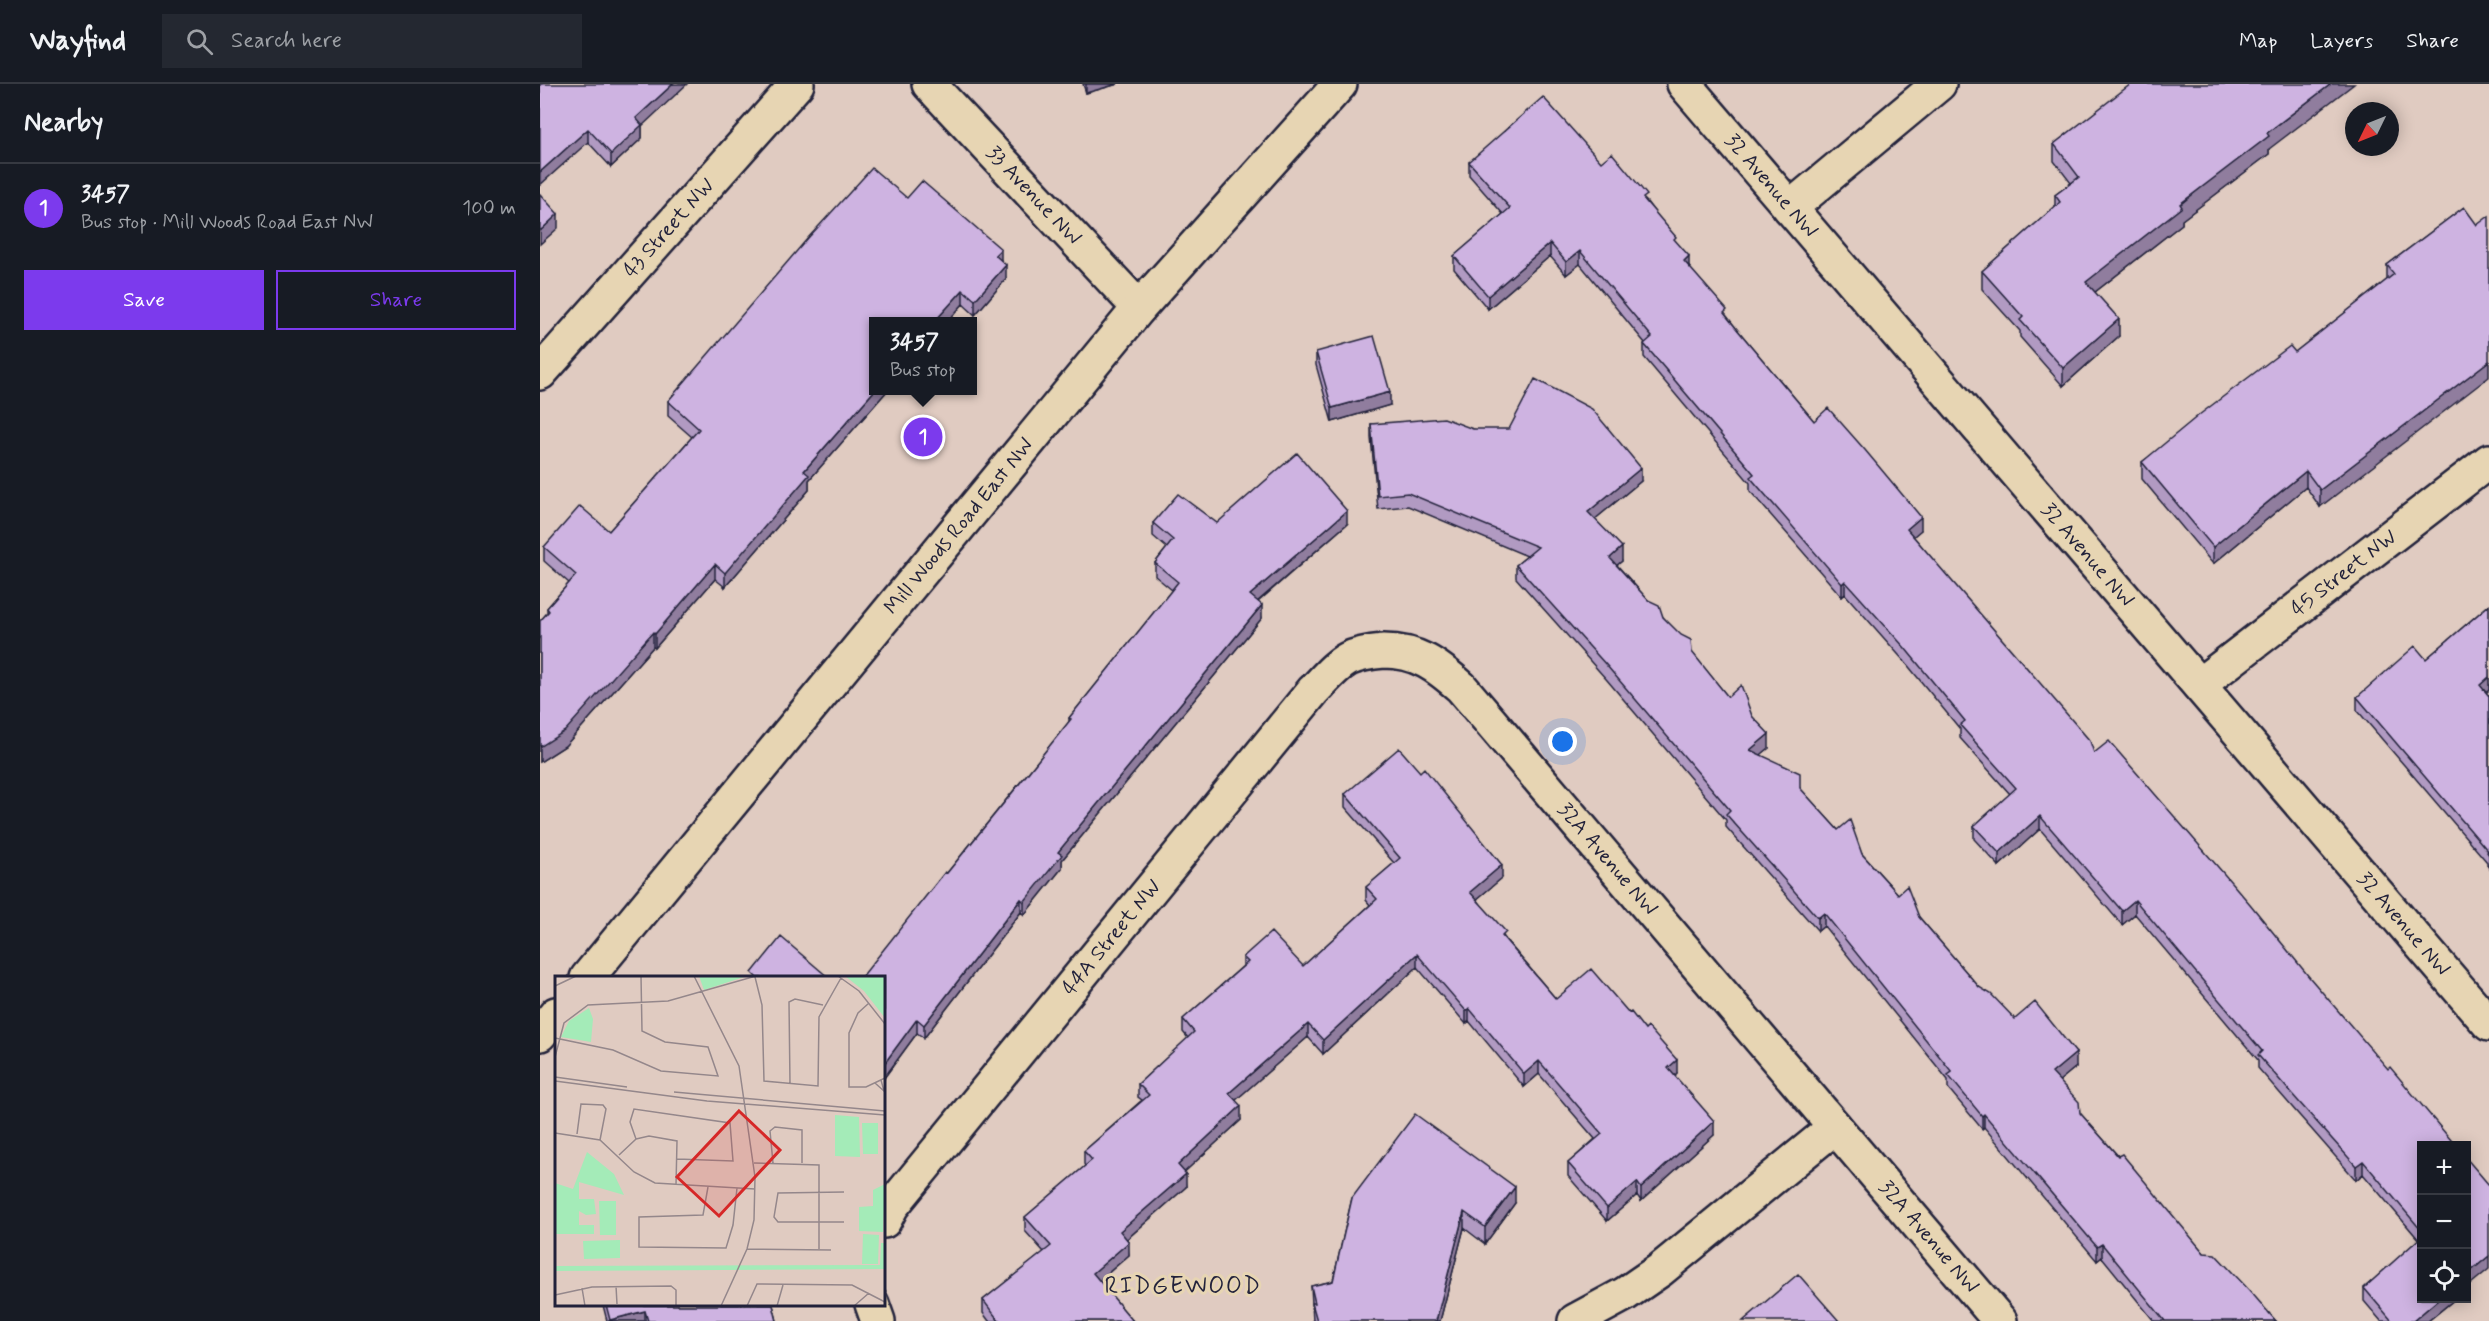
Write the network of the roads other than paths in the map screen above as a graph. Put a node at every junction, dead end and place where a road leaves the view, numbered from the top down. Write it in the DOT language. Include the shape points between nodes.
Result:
graph roads {
  1 [pos="797,84"];
  2 [pos="929,84"];
  3 [pos="1340,84"];
  4 [pos="1684,84"];
  5 [pos="1939,84"];
  6 [pos="1790,208"];
  7 [pos="1139,308"];
  8 [pos="540,373"];
  9 [pos="2489,461"];
  10 [pos="1348,659"];
  11 [pos="2199,685"];
  12 [pos="589,976"];
  13 [pos="555,1015"];
  14 [pos="2489,1024"];
  15 [pos="540,1034"];
  16 [pos="1835,1127"];
  17 [pos="885,1219"];
  18 [pos="872,1306"];
  19 [pos="878,1321"];
  20 [pos="1575,1321"];
  21 [pos="2000,1321"];
  1 -- 8 [label="street, 43 Street NW"];
  2 -- 7 [label="street, 33 Avenue NW"];
  3 -- 7 [label="street, Mill Woods Road East NW"];
  4 -- 6 [label="street, 32 Avenue NW"];
  5 -- 6 [label="street"];
  6 -- 11 [label="street, 32 Avenue NW"];
  7 -- 12 [label="street, Mill Woods Road East NW"];
  9 -- 11 [label="street, 45 Street NW"];
  10 -- 16 [label="street, 32A Avenue NW" via="1373,651 1419,655 1461,687"];
  10 -- 17 [label="street, 44A Street NW" via="1313,690 891,1206"];
  11 -- 14 [label="street, 32 Avenue NW"];
  13 -- 15 [label="street"];
  16 -- 20 [label="street" via="1660,1270"];
  16 -- 21 [label="street, 32A Avenue NW"];
  18 -- 19 [label="street"];
}
